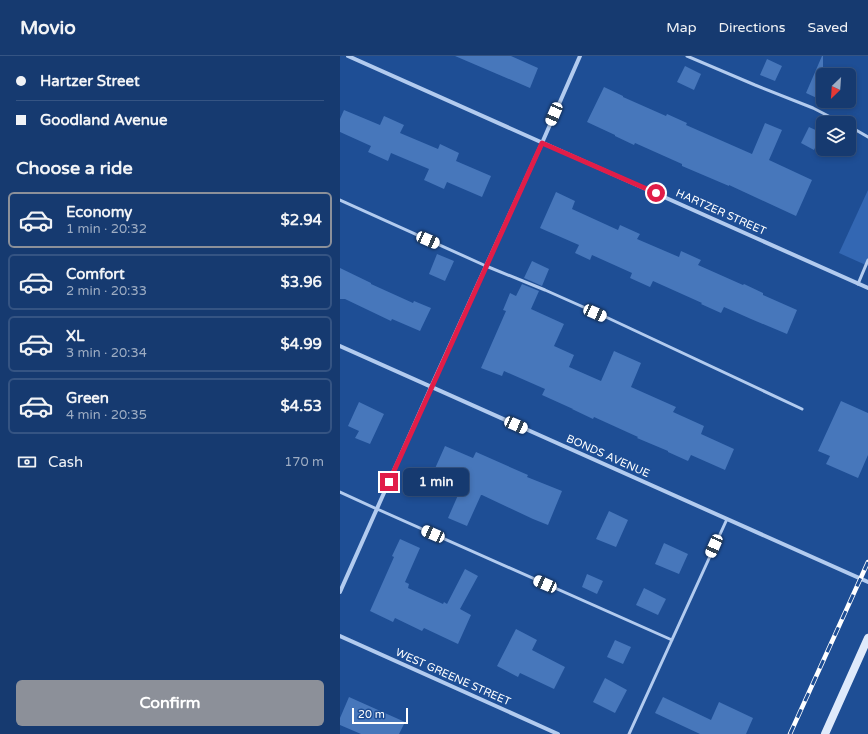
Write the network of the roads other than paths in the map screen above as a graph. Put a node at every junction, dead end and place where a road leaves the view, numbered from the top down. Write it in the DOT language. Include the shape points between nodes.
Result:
graph roads {
  1 [pos="348,56"];
  2 [pos="580,56"];
  3 [pos="687,56"];
  4 [pos="829,116"];
  5 [pos="856,130"];
  6 [pos="867,136"];
  7 [pos="542,143"];
  8 [pos="340,200"];
  9 [pos="868,260"];
  10 [pos="486,266"];
  11 [pos="858,284"];
  12 [pos="868,288"];
  13 [pos="340,346"];
  14 [pos="431,387"];
  15 [pos="802,409"];
  16 [pos="340,492"];
  17 [pos="377,509"];
  18 [pos="727,519"];
  19 [pos="868,582"];
  20 [pos="340,592"];
  21 [pos="340,636"];
  22 [pos="868,638"];
  23 [pos="672,640"];
  24 [pos="558,734"];
  25 [pos="629,734"];
  26 [pos="825,734"];
  1 -- 7 [label="street, HARTZER STREET"];
  2 -- 7 [label="street"];
  3 -- 4 [label="lane"];
  5 -- 6 [label="lane"];
  7 -- 10 [label="street"];
  7 -- 11 [label="street, HARTZER STREET"];
  8 -- 10 [label="lane"];
  9 -- 11 [label="lane"];
  10 -- 14 [label="street"];
  10 -- 15 [label="lane" via="594,312"];
  11 -- 12 [label="street, HARTZER STREET"];
  13 -- 14 [label="street, BONDS AVENUE"];
  14 -- 17 [label="street"];
  14 -- 18 [label="street, BONDS AVENUE"];
  16 -- 17 [label="lane"];
  17 -- 20 [label="street"];
  17 -- 23 [label="lane"];
  18 -- 19 [label="street, BONDS AVENUE"];
  18 -- 23 [label="lane"];
  21 -- 24 [label="street, WEST GREENE STREET"];
  22 -- 26 [label="street"];
  23 -- 25 [label="lane"];
}
